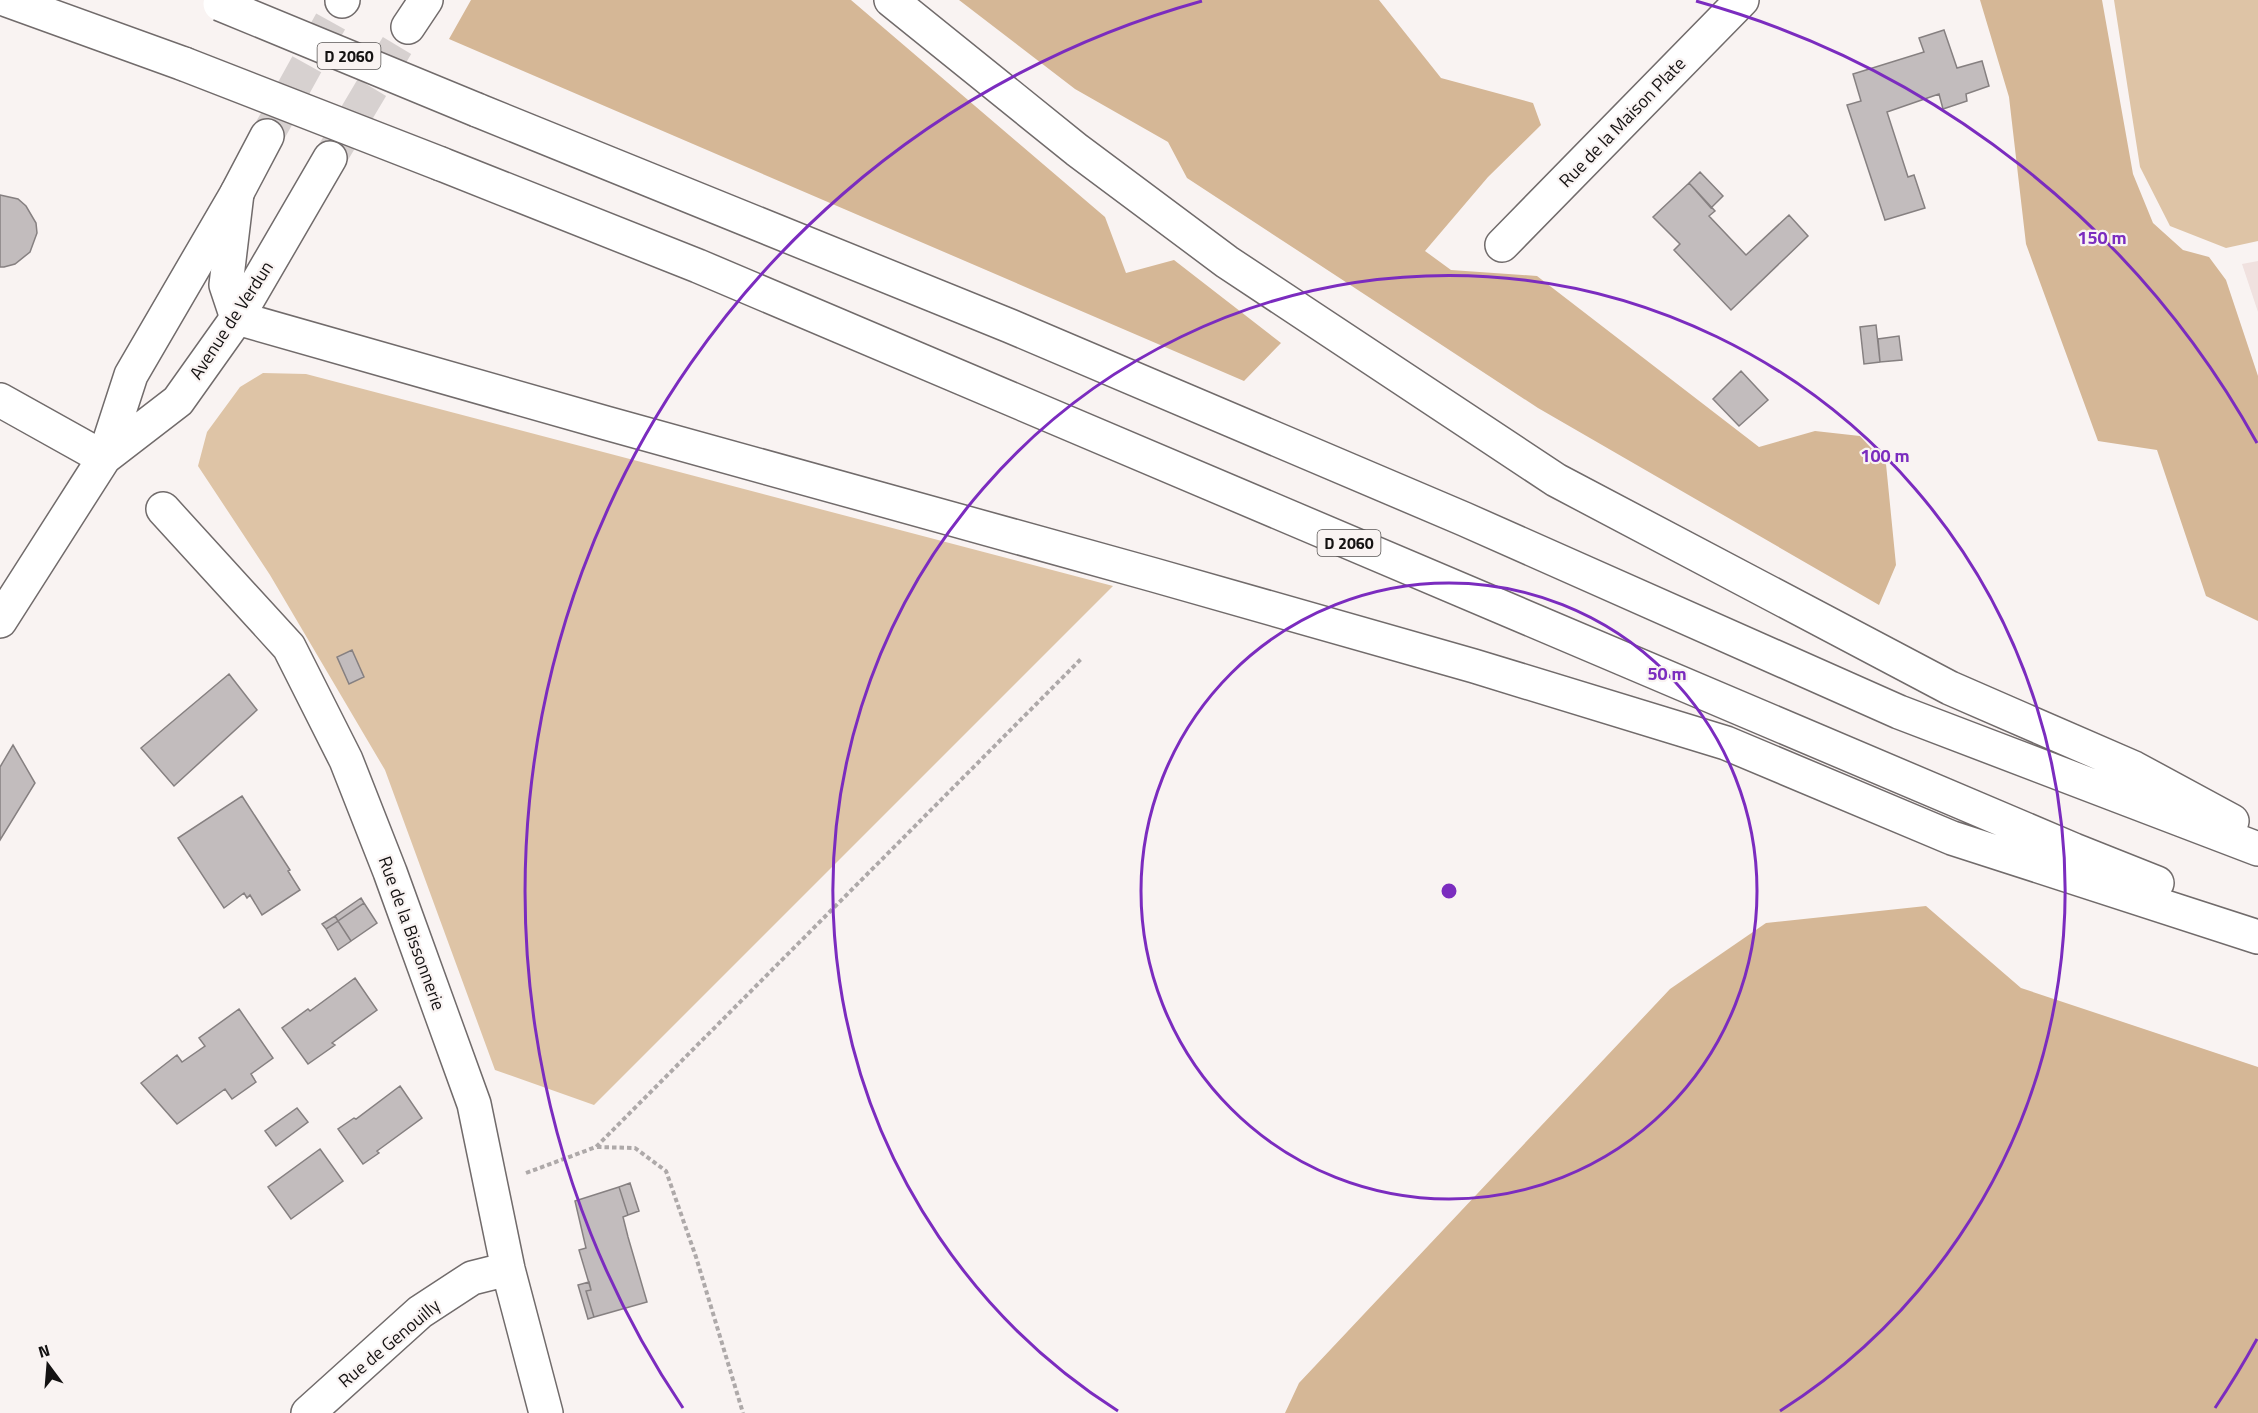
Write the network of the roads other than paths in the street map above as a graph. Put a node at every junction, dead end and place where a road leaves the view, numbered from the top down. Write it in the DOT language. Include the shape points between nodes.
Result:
graph roads {
  1 [pos="7,0"];
  2 [pos="426,0"];
  3 [pos="891,0"];
  4 [pos="1742,0"];
  5 [pos="215,2"];
  6 [pos="408,27"];
  7 [pos="267,136"];
  8 [pos="330,158"];
  9 [pos="237,193"];
  10 [pos="1502,245"];
  11 [pos="237,318"];
  12 [pos="0,400"];
  13 [pos="105,458"];
  14 [pos="163,509"];
  15 [pos="0,621"];
  16 [pos="2258,835"];
  17 [pos="2258,849"];
  18 [pos="2258,923"];
  19 [pos="2258,937"];
  20 [pos="508,1269"];
  21 [pos="308,1413"];
  22 [pos="546,1413"];
  1 -- 18 [label="main road, D 2060, bridge" via="184,64 698,266 2063,846"];
  2 -- 6 [label="main road"];
  3 -- 16 [label="main road" via="1077,150 1227,262 1556,480 1950,688 2134,768"];
  4 -- 10 [label="main road, Rue de la Maison Plate"];
  5 -- 17 [label="main road, D 2060, bridge" via="1032,335 1464,519 1899,712"];
  7 -- 9 [label="main road, Avenue de Verdun"];
  8 -- 11 [label="main road, Avenue de Verdun"];
  9 -- 11 [label="main road" via="226,285"];
  9 -- 13 [label="main road, Avenue de Verdun" via="131,375"];
  11 -- 13 [label="main road, Avenue de Verdun" via="178,401"];
  11 -- 19 [label="main road" via="1463,663 1726,743 1952,838"];
  12 -- 13 [label="main road"];
  13 -- 15 [label="main road, Avenue de Verdun"];
  14 -- 20 [label="main road, Rue de la Bissonnerie" via="289,647 340,749 390,872 474,1104"];
  20 -- 21 [label="main road, Rue de Genouilly" via="472,1278 420,1312"];
  20 -- 22 [label="main road, Rue de la Bissonnerie"];
}
